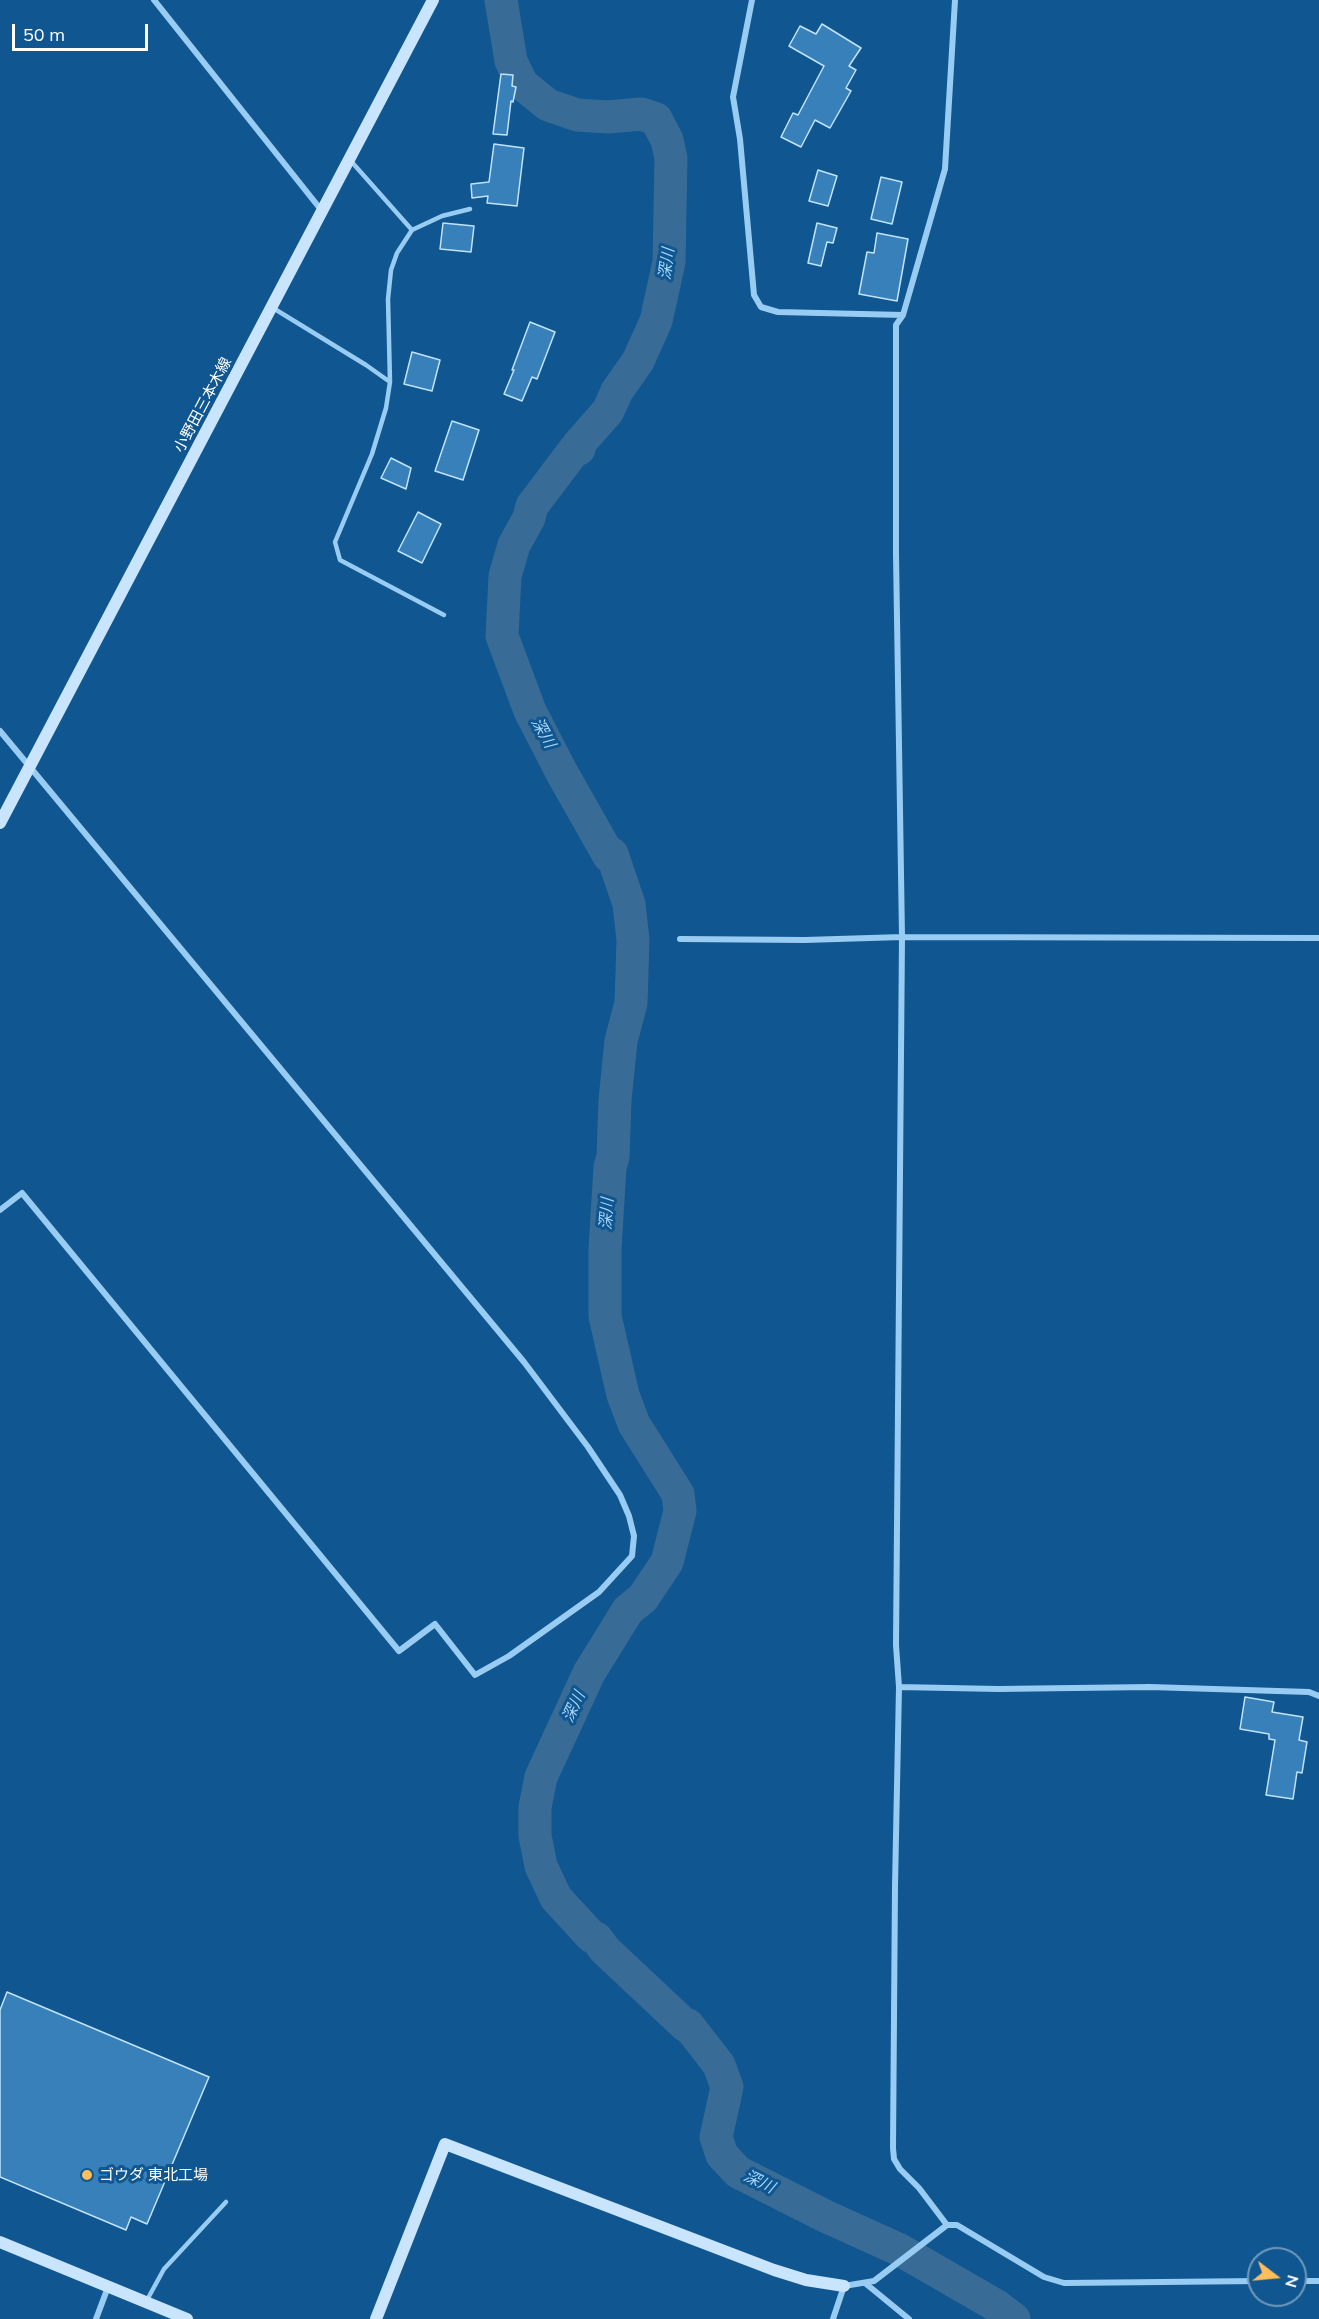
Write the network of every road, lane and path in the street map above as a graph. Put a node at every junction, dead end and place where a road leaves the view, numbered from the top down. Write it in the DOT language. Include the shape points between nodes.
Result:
graph roads {
  1 [pos="154,0"];
  2 [pos="433,0"];
  3 [pos="752,0"];
  4 [pos="955,0"];
  5 [pos="350,159"];
  6 [pos="470,209"];
  7 [pos="322,211"];
  8 [pos="412,230"];
  9 [pos="271,307"];
  10 [pos="903,315"];
  11 [pos="390,382"];
  12 [pos="444,615"];
  13 [pos="0,731"];
  14 [pos="30,767"];
  15 [pos="0,823"];
  16 [pos="902,937"];
  17 [pos="1319,938"];
  18 [pos="680,939"];
  19 [pos="0,1210"];
  20 [pos="899,1687"];
  21 [pos="1319,1696"];
  22 [pos="226,2202"];
  23 [pos="947,2225"];
  24 [pos="0,2242"];
  25 [pos="1247,2281"];
  26 [pos="865,2283"];
  27 [pos="844,2286"];
  28 [pos="109,2287"];
  29 [pos="146,2302"];
  30 [pos="96,2319"];
  31 [pos="187,2319"];
  32 [pos="376,2319"];
  33 [pos="833,2319"];
  34 [pos="909,2319"];
  1 -- 7 [label="street"];
  2 -- 5 [label="main road, 小野田三本木線"];
  3 -- 10 [label="street" via="733,97 754,295 761,307 778,312"];
  4 -- 10 [label="street" via="945,169"];
  5 -- 7 [label="main road, 小野田三本木線"];
  5 -- 8 [label="lane"];
  6 -- 8 [label="lane"];
  7 -- 9 [label="main road, 小野田三本木線"];
  8 -- 11 [label="lane" via="391,270"];
  9 -- 11 [label="lane"];
  9 -- 14 [label="main road, 小野田三本木線"];
  10 -- 16 [label="street" via="896,326"];
  11 -- 12 [label="lane" via="372,454 335,542 340,560"];
  13 -- 14 [label="street"];
  14 -- 15 [label="main road, 小野田三本木線"];
  14 -- 19 [label="street" via="524,1362 620,1495 634,1536 632,1556 599,1592 475,1675 435,1624 399,1651 22,1193"];
  16 -- 17 [label="street"];
  16 -- 18 [label="street"];
  16 -- 20 [label="street" via="896,1646"];
  20 -- 21 [label="street" via="1150,1687 1309,1692"];
  20 -- 23 [label="street" via="893,2148 900,2169"];
  22 -- 29 [label="lane" via="164,2269"];
  23 -- 25 [label="street" via="957,2225 1054,2281"];
  23 -- 26 [label="street" via="874,2281"];
  24 -- 28 [label="main road"];
  26 -- 27 [label="street"];
  26 -- 34 [label="street"];
  27 -- 32 [label="main road" via="774,2270 445,2144"];
  27 -- 33 [label="street"];
  28 -- 29 [label="main road"];
  28 -- 30 [label="street"];
  29 -- 31 [label="main road"];
}
